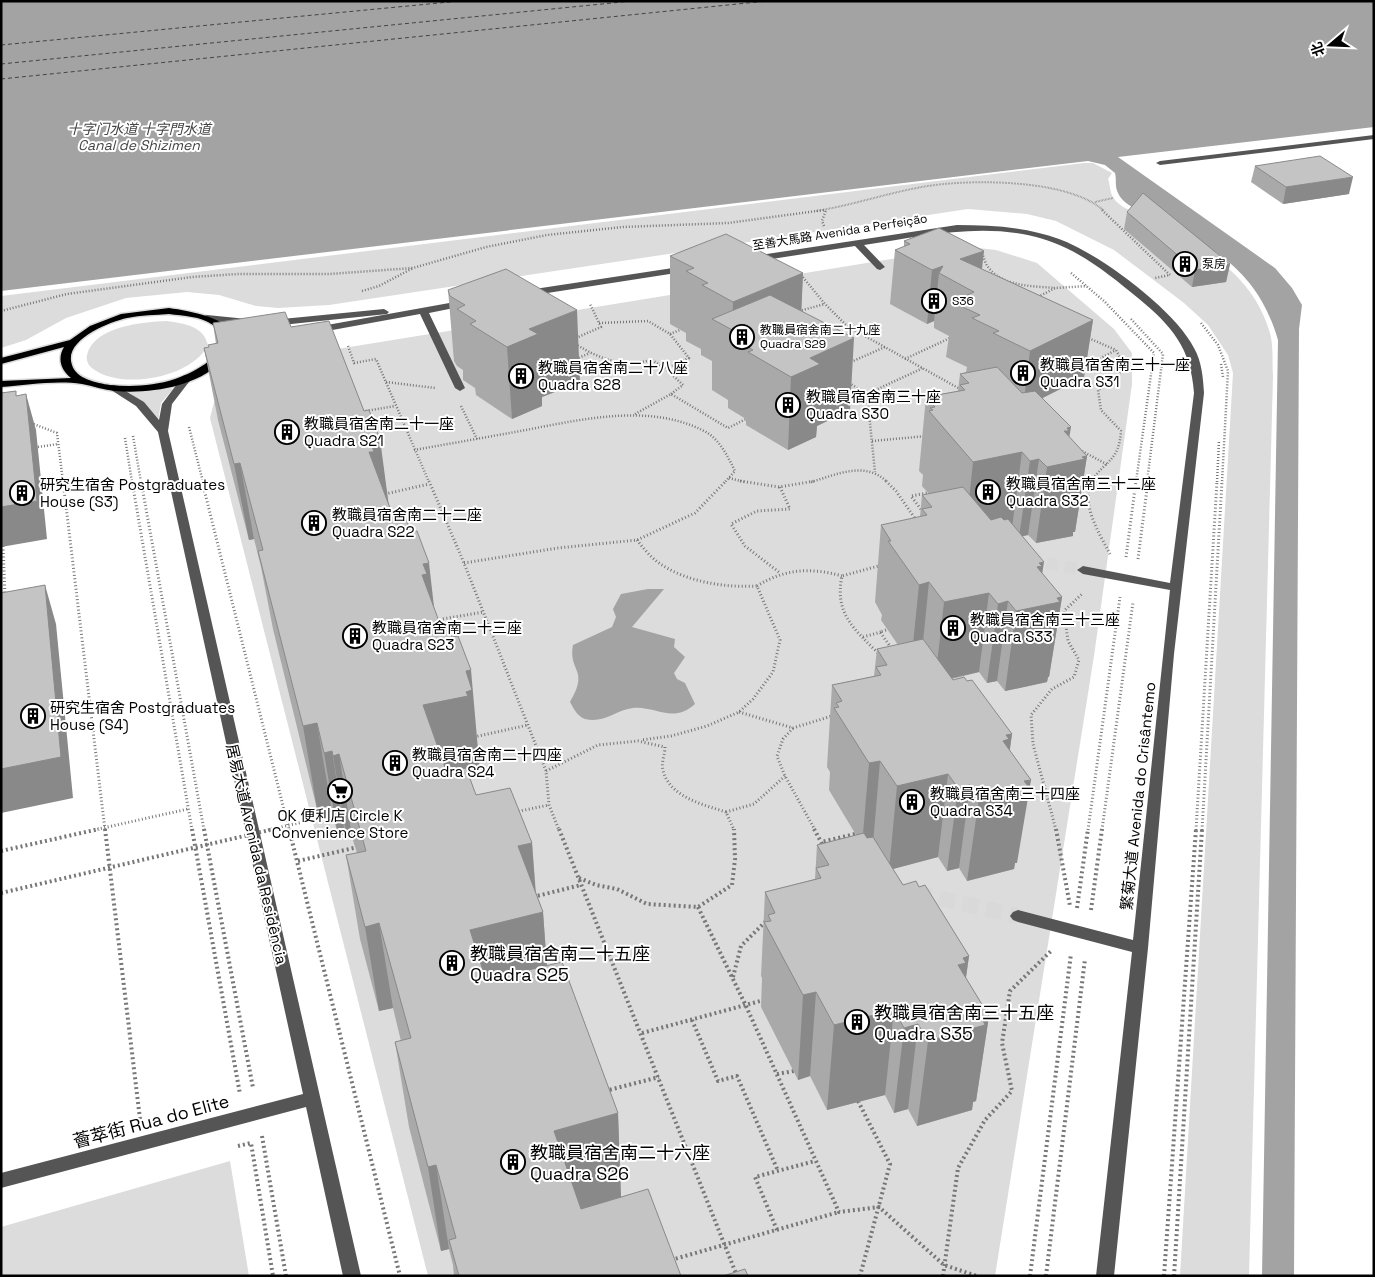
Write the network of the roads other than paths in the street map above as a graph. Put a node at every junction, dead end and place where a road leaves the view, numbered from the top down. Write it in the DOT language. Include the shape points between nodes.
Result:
graph roads {
  1 [pos="1374,137"];
  2 [pos="1160,164"];
  3 [pos="856,242"];
  4 [pos="745,260"];
  5 [pos="696,267"];
  6 [pos="880,267"];
  7 [pos="520,295"];
  8 [pos="472,302"];
  9 [pos="423,310"];
  10 [pos="207,318"];
  11 [pos="1174,327"];
  12 [pos="304,332"];
  13 [pos="73,342"];
  14 [pos="238,350"];
  15 [pos="1,360"];
  16 [pos="215,363"];
  17 [pos="187,378"];
  18 [pos="85,381"];
  19 [pos="1,384"];
  20 [pos="113,388"];
  21 [pos="460,388"];
  22 [pos="163,431"];
  23 [pos="1083,570"];
  24 [pos="1176,588"];
  25 [pos="1018,916"];
  26 [pos="1140,948"];
  27 [pos="312,1099"];
  28 [pos="1,1181"];
  29 [pos="352,1276"];
  30 [pos="1105,1276"];
  1 -- 2 [label="street"];
  3 -- 4 [label="street, 至善大馬路 Avenida a Perfeição"];
  3 -- 6 [label="street"];
  3 -- 11 [label="street, 至善大馬路 Avenida a Perfeição" via="957,228 1007,229 1057,240 1079,251 1123,282"];
  5 -- 7 [label="street"];
  8 -- 9 [label="street"];
  9 -- 10 [label="street" via="352,313 282,322"];
  9 -- 12 [label="street"];
  9 -- 21 [label="street"];
  10 -- 13 [label="main road" via="169,311 124,316 95,327"];
  10 -- 16 [label="main road" via="224,330 228,338 223,354"];
  11 -- 24 [label="street, 繁菊大道 Avenida do Crisântemo" via="1194,358 1199,393"];
  13 -- 15 [label="main road"];
  13 -- 18 [label="main road" via="65,356 66,364 75,376"];
  14 -- 16 [label="street"];
  16 -- 17 [label="main road"];
  17 -- 20 [label="main road" via="158,386"];
  17 -- 22 [label="street, 居易大道 Avenida da Residência" via="167,404"];
  18 -- 19 [label="main road"];
  18 -- 20 [label="main road"];
  20 -- 22 [label="street, 居易大道 Avenida da Residência" via="140,404"];
  22 -- 27 [label="street, 居易大道 Avenida da Residência"];
  23 -- 24 [label="street"];
  24 -- 26 [label="street, 繁菊大道 Avenida do Crisântemo"];
  25 -- 26 [label="street"];
  26 -- 30 [label="street, 繁菊大道 Avenida do Crisântemo"];
  27 -- 28 [label="street, 薈萃街 Rua do Elite"];
  27 -- 29 [label="street, 居易大道 Avenida da Residência"];
}
